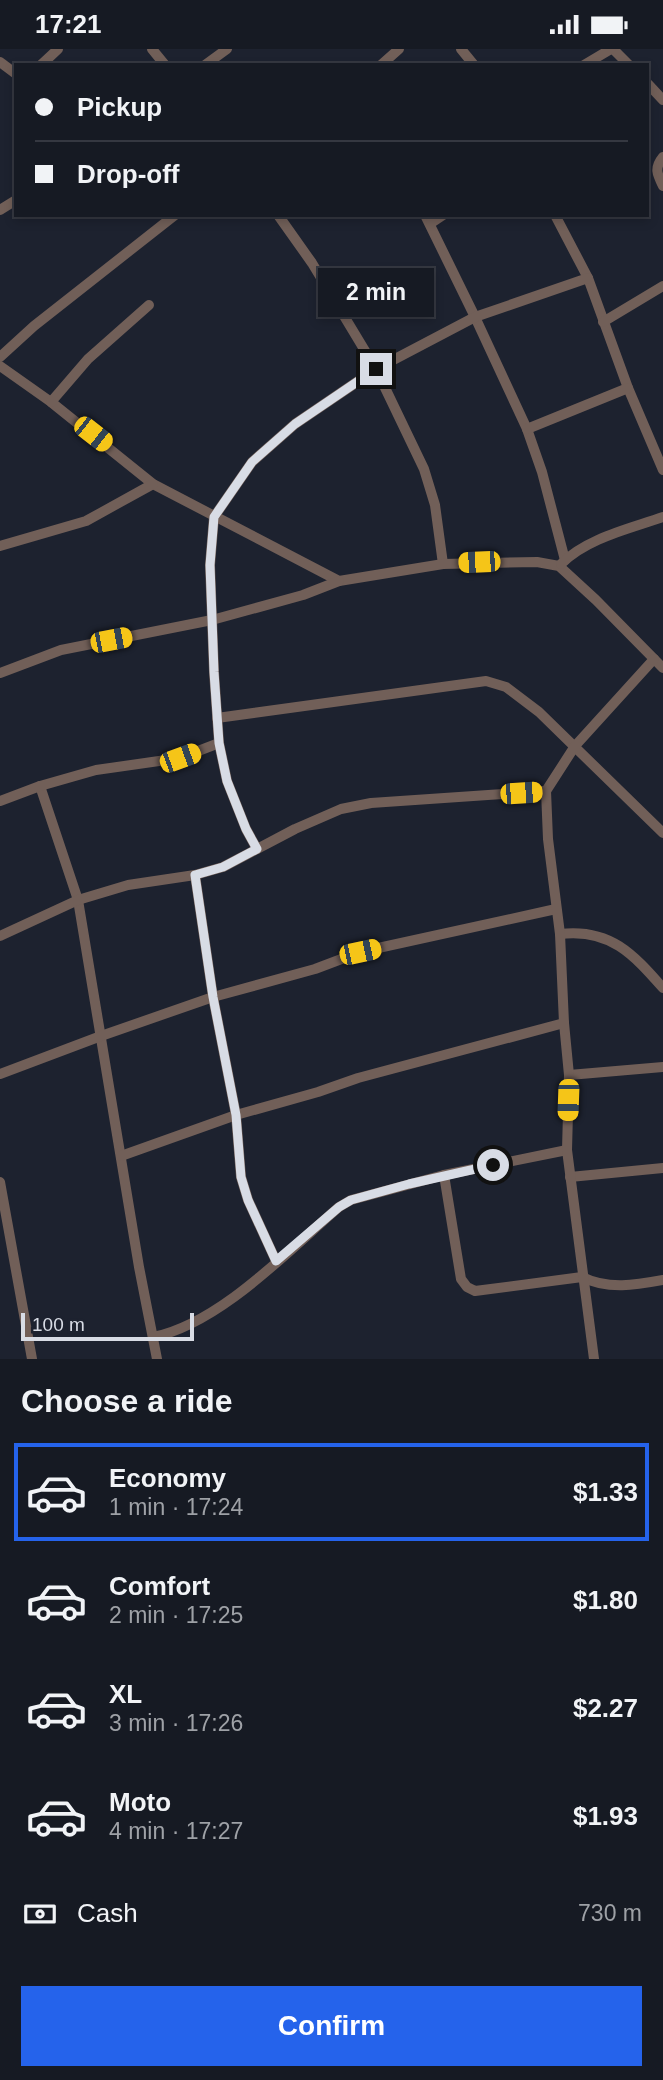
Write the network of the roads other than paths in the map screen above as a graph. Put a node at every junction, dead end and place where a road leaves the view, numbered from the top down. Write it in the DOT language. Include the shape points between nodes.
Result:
graph roads {
  1 [pos="58,49"];
  2 [pos="152,49"];
  3 [pos="227,49"];
  4 [pos="399,49"];
  5 [pos="461,49"];
  6 [pos="612,49"];
  7 [pos="43,63"];
  8 [pos="163,63"];
  9 [pos="208,63"];
  10 [pos="383,63"];
  11 [pos="472,63"];
  12 [pos="588,63"];
  13 [pos="627,63"];
  14 [pos="649,85"];
  15 [pos="663,100"];
  16 [pos="663,157"];
  17 [pos="663,186"];
  18 [pos="172,217"];
  19 [pos="279,217"];
  20 [pos="556,217"];
  21 [pos="428,219"];
  22 [pos="587,278"];
  23 [pos="663,286"];
  24 [pos="149,305"];
  25 [pos="475,317"];
  26 [pos="603,322"];
  27 [pos="0,357"];
  28 [pos="0,366"];
  29 [pos="376,369"];
  30 [pos="628,388"];
  31 [pos="51,402"];
  32 [pos="527,429"];
  33 [pos="663,470"];
  34 [pos="153,484"];
  35 [pos="214,517"];
  36 [pos="663,517"];
  37 [pos="0,546"];
  38 [pos="562,563"];
  39 [pos="443,564"];
  40 [pos="339,581"];
  41 [pos="212,620"];
  42 [pos="653,659"];
  43 [pos="663,668"];
  44 [pos="0,673"];
  45 [pos="217,718"];
  46 [pos="219,743"];
  47 [pos="575,746"];
  48 [pos="40,786"];
  49 [pos="546,791"];
  50 [pos="0,801"];
  51 [pos="663,832"];
  52 [pos="257,849"];
  53 [pos="195,875"];
  54 [pos="78,900"];
  55 [pos="556,909"];
  56 [pos="560,935"];
  57 [pos="0,936"];
  58 [pos="663,988"];
  59 [pos="213,997"];
  60 [pos="564,1023"];
  61 [pos="101,1035"];
  62 [pos="663,1067"];
  63 [pos="0,1074"];
  64 [pos="569,1075"];
  65 [pos="236,1115"];
  66 [pos="567,1150"];
  67 [pos="121,1157"];
  68 [pos="663,1168"];
  69 [pos="444,1175"];
  70 [pos="570,1177"];
  71 [pos="0,1182"];
  72 [pos="276,1261"];
  73 [pos="582,1277"];
  74 [pos="663,1280"];
  75 [pos="153,1337"];
  76 [pos="32,1359"];
  77 [pos="157,1359"];
  78 [pos="594,1359"];
  1 -- 7 [label="street"];
  2 -- 8 [label="street"];
  3 -- 9 [label="street"];
  4 -- 10 [label="street"];
  5 -- 11 [label="street"];
  6 -- 12 [label="street"];
  6 -- 13 [label="street"];
  14 -- 15 [label="street"];
  16 -- 17 [label="street" via="657,165"];
  18 -- 27 [label="street"];
  19 -- 29 [label="street"];
  20 -- 22 [label="street"];
  21 -- 25 [label="street"];
  22 -- 25 [label="street"];
  22 -- 26 [label="street"];
  23 -- 26 [label="street"];
  24 -- 31 [label="street" via="88,359"];
  25 -- 29 [label="street"];
  25 -- 32 [label="street"];
  26 -- 30 [label="street"];
  28 -- 31 [label="street"];
  29 -- 35 [label="street" via="295,424 252,462"];
  29 -- 39 [label="street" via="424,470 435,505"];
  30 -- 32 [label="street"];
  30 -- 33 [label="street"];
  31 -- 34 [label="street"];
  32 -- 38 [label="street" via="542,471"];
  34 -- 35 [label="street"];
  34 -- 37 [label="street" via="86,521"];
  35 -- 40 [label="street"];
  35 -- 41 [label="street"];
  36 -- 38 [label="street" via="596,541"];
  38 -- 39 [label="street"];
  38 -- 42 [label="street"];
  39 -- 40 [label="street"];
  40 -- 41 [label="street"];
  41 -- 44 [label="street" via="61,650"];
  41 -- 45 [label="street"];
  42 -- 43 [label="street"];
  42 -- 47 [label="street"];
  45 -- 46 [label="street"];
  45 -- 47 [label="street" via="486,681 506,687"];
  46 -- 48 [label="street" via="180,758 96,770"];
  46 -- 52 [label="street" via="227,781"];
  47 -- 49 [label="street"];
  47 -- 51 [label="street"];
  48 -- 50 [label="street"];
  48 -- 54 [label="street"];
  49 -- 52 [label="street" via="341,809"];
  49 -- 55 [label="street"];
  52 -- 53 [label="street"];
  53 -- 54 [label="street" via="128,885"];
  53 -- 59 [label="street"];
  54 -- 57 [label="street"];
  54 -- 61 [label="street"];
  55 -- 56 [label="street"];
  55 -- 59 [label="street" via="360,952"];
  56 -- 58 [label="street" via="603,936 635,957"];
  56 -- 60 [label="street"];
  59 -- 61 [label="street"];
  59 -- 65 [label="street"];
  60 -- 64 [label="street"];
  60 -- 65 [label="street" via="358,1077"];
  61 -- 63 [label="street"];
  61 -- 67 [label="street"];
  62 -- 64 [label="street"];
  64 -- 66 [label="street"];
  65 -- 67 [label="street"];
  65 -- 72 [label="street" via="241,1177"];
  66 -- 69 [label="street"];
  66 -- 70 [label="street"];
  67 -- 75 [label="street"];
  68 -- 70 [label="street"];
  69 -- 72 [label="street" via="351,1200"];
  69 -- 73 [label="street" via="461,1279 467,1287 495,1290"];
  70 -- 73 [label="street"];
  71 -- 76 [label="street"];
  72 -- 75 [label="street" via="199,1321"];
  73 -- 74 [label="street" via="607,1286"];
  73 -- 78 [label="street"];
  75 -- 77 [label="street"];
}
